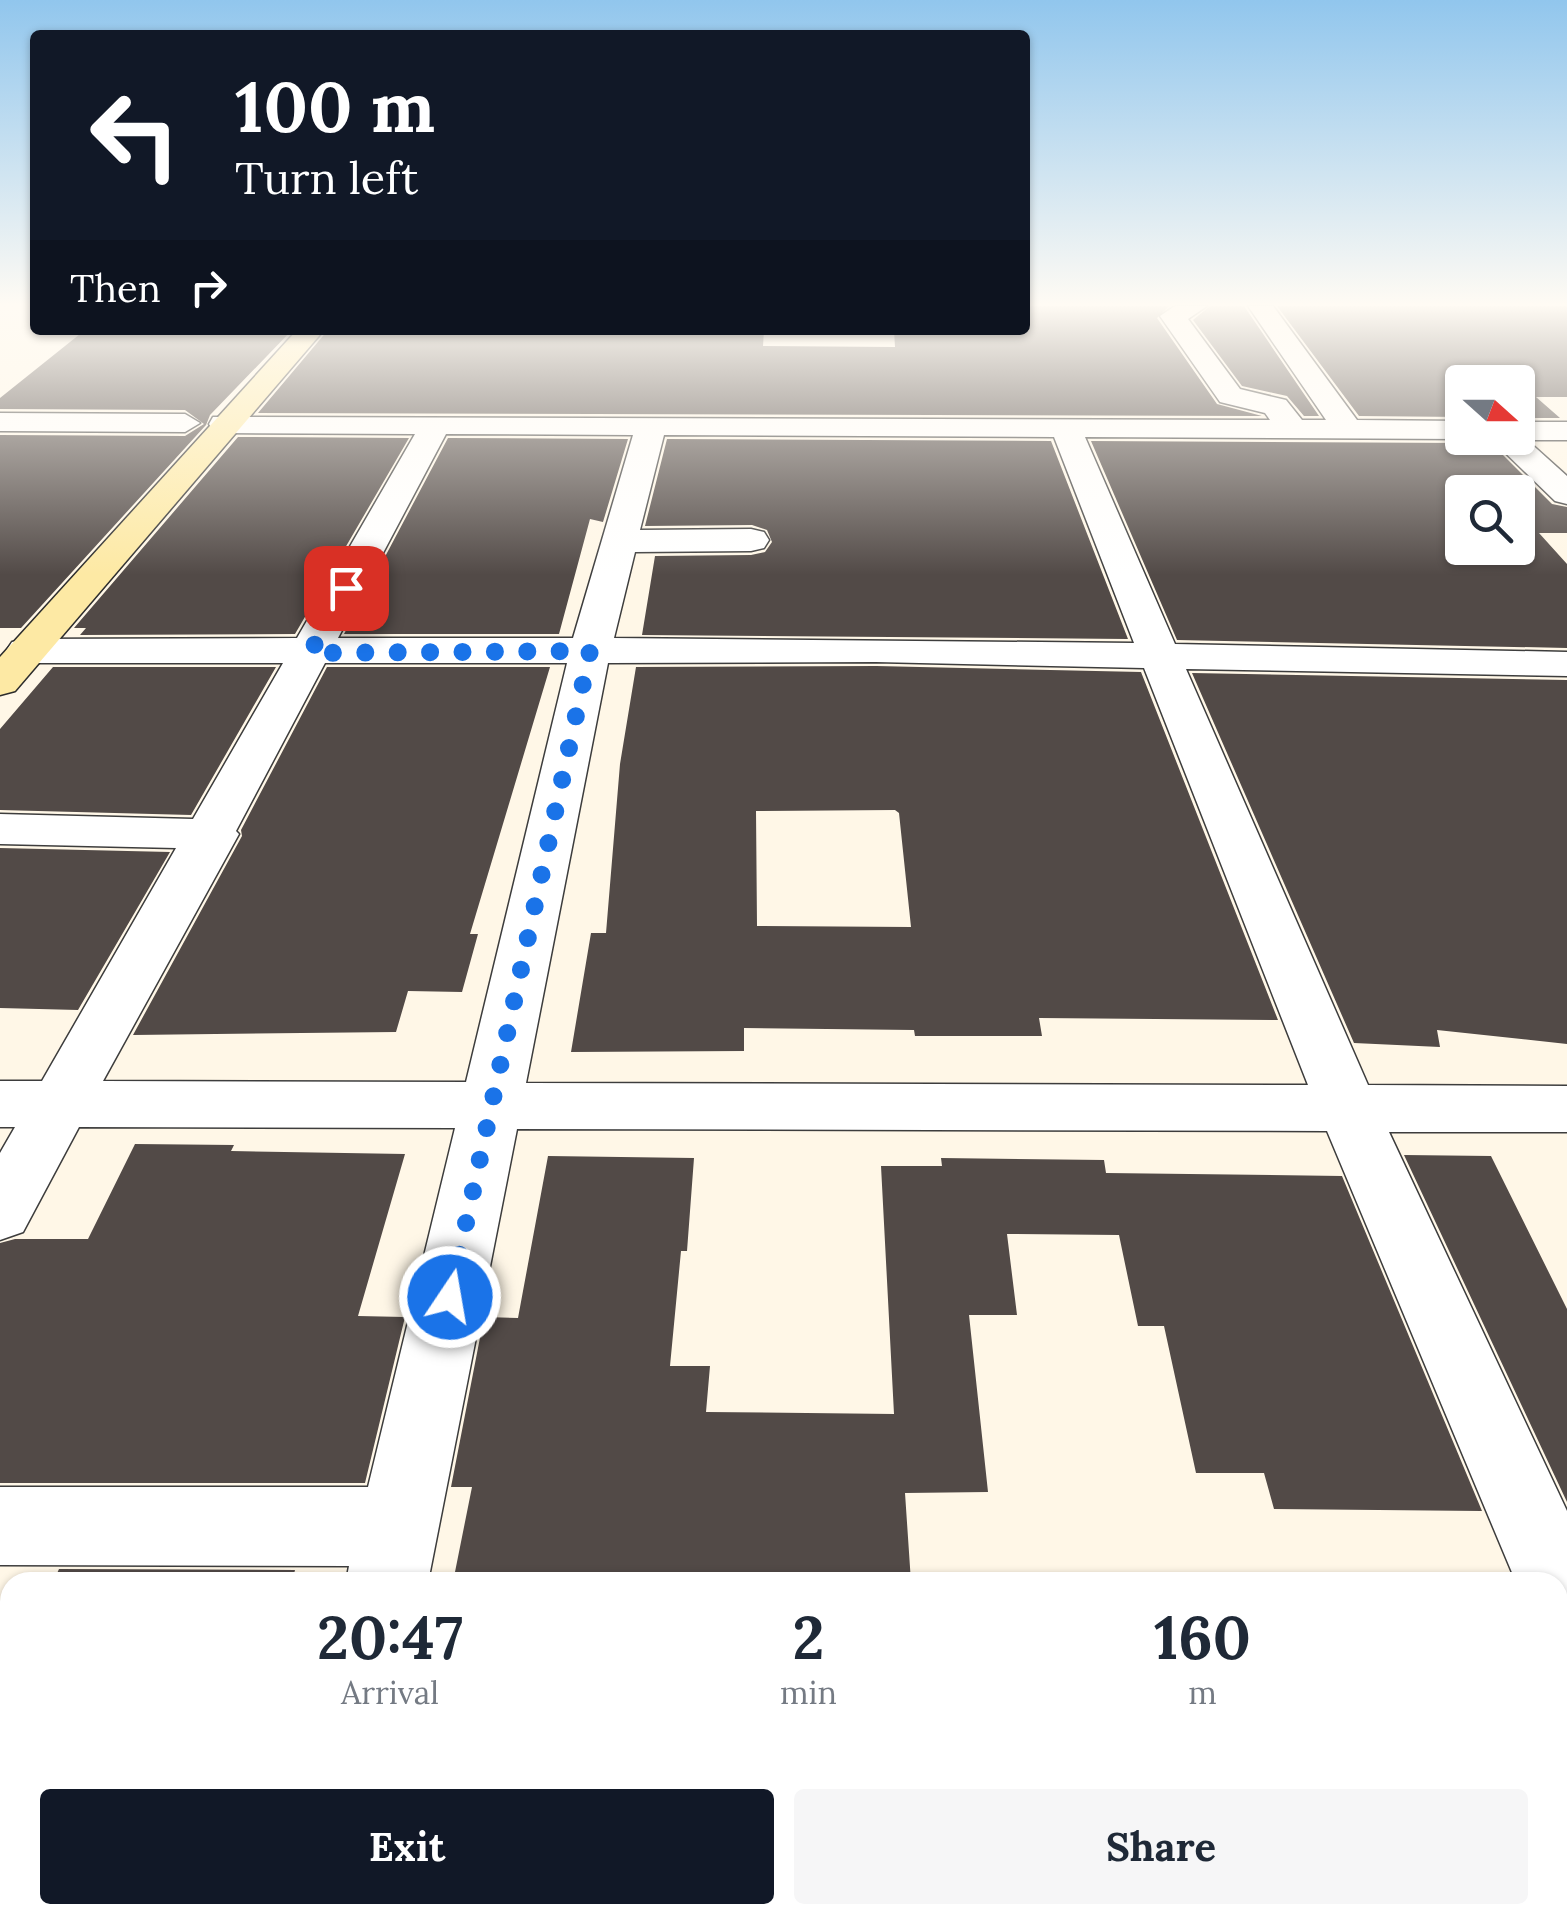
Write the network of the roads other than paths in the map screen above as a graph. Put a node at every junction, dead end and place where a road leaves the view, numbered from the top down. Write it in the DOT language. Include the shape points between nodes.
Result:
graph roads {
  1 [pos="211,396"];
  2 [pos="250,396"];
  3 [pos="1230,396"];
  4 [pos="1324,396"];
  5 [pos="0,422"];
  6 [pos="185,424"];
  7 [pos="224,424"];
  8 [pos="436,426"];
  9 [pos="1065,428"];
  10 [pos="1347,428"];
  11 [pos="650,429"];
  12 [pos="1294,429"];
  13 [pos="1445,430"];
  14 [pos="1535,431"];
  15 [pos="1567,431"];
  16 [pos="158,452"];
  17 [pos="1525,455"];
  18 [pos="1567,494"];
  19 [pos="751,540"];
  20 [pos="620,541"];
  21 [pos="590,651"];
  22 [pos="310,653"];
  23 [pos="1161,654"];
  24 [pos="1567,664"];
  25 [pos="13,666"];
  26 [pos="0,829"];
  27 [pos="214,834"];
  28 [pos="0,1104"];
  29 [pos="61,1106"];
  30 [pos="490,1106"];
  31 [pos="1348,1109"];
  32 [pos="1567,1109"];
  33 [pos="0,1213"];
  34 [pos="0,1526"];
  35 [pos="394,1554"];
  36 [pos="1553,1572"];
  1 -- 6 [label="main road"];
  2 -- 7 [label="main road"];
  3 -- 12 [label="street" via="1275,406"];
  4 -- 10 [label="street"];
  5 -- 6 [label="street"];
  6 -- 16 [label="main road"];
  7 -- 8 [label="street"];
  7 -- 25 [label="main road"];
  8 -- 11 [label="street"];
  8 -- 22 [label="street"];
  9 -- 11 [label="street"];
  9 -- 12 [label="street"];
  9 -- 23 [label="street"];
  10 -- 12 [label="street"];
  10 -- 13 [label="street"];
  11 -- 20 [label="street"];
  14 -- 15 [label="street"];
  17 -- 18 [label="street"];
  19 -- 20 [label="street"];
  20 -- 21 [label="street"];
  21 -- 22 [label="street"];
  21 -- 23 [label="street"];
  21 -- 30 [label="street"];
  22 -- 25 [label="street"];
  22 -- 27 [label="street"];
  23 -- 24 [label="street"];
  23 -- 31 [label="street"];
  26 -- 27 [label="street"];
  27 -- 29 [label="street"];
  28 -- 29 [label="street"];
  29 -- 30 [label="street"];
  29 -- 33 [label="street"];
  30 -- 31 [label="street"];
  30 -- 35 [label="street"];
  31 -- 32 [label="street"];
  31 -- 36 [label="street"];
  34 -- 35 [label="street"];
}
